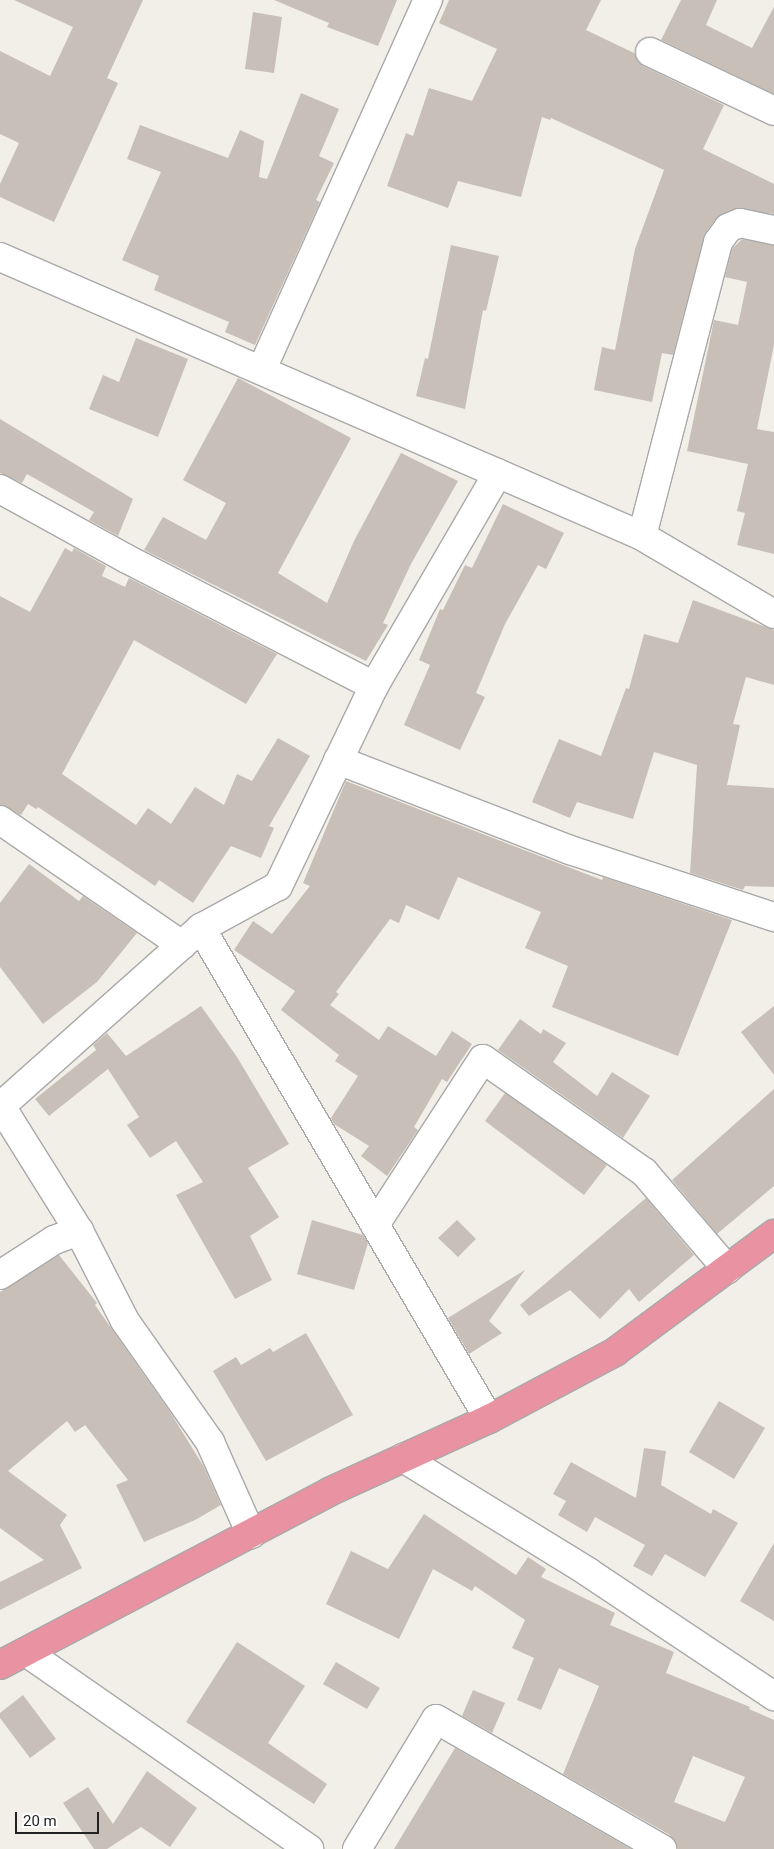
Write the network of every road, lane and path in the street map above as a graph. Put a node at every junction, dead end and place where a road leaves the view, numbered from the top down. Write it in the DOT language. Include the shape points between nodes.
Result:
graph roads {
  1 [pos="428,0"];
  2 [pos="650,52"];
  3 [pos="774,111"];
  4 [pos="774,230"];
  5 [pos="0,257"];
  6 [pos="262,369"];
  7 [pos="498,473"];
  8 [pos="0,489"];
  9 [pos="642,536"];
  10 [pos="774,614"];
  11 [pos="374,686"];
  12 [pos="338,760"];
  13 [pos="0,820"];
  14 [pos="774,917"];
  15 [pos="191,937"];
  16 [pos="0,1105"];
  17 [pos="375,1225"];
  18 [pos="80,1231"];
  19 [pos="774,1234"];
  20 [pos="727,1269"];
  21 [pos="0,1275"];
  22 [pos="489,1419"];
  23 [pos="403,1458"];
  24 [pos="251,1534"];
  25 [pos="26,1652"];
  26 [pos="0,1665"];
  27 [pos="774,1696"];
  28 [pos="309,1849"];
  29 [pos="357,1849"];
  30 [pos="662,1849"];
  1 -- 6 [label="street"];
  2 -- 3 [label="street"];
  4 -- 9 [label="street" via="740,223 728,228 718,242"];
  5 -- 6 [label="street"];
  6 -- 7 [label="street"];
  7 -- 9 [label="street"];
  7 -- 11 [label="street"];
  8 -- 11 [label="street" via="127,559"];
  9 -- 10 [label="street"];
  11 -- 12 [label="street"];
  12 -- 14 [label="street" via="570,850"];
  12 -- 15 [label="street" via="278,886"];
  13 -- 15 [label="street"];
  15 -- 16 [label="street"];
  15 -- 17 [label="street"];
  16 -- 18 [label="street"];
  17 -- 20 [label="street" via="483,1059 644,1172"];
  17 -- 22 [label="street"];
  18 -- 21 [label="street" via="54,1240"];
  18 -- 24 [label="street" via="125,1321 210,1442"];
  19 -- 20 [label="highway"];
  20 -- 22 [label="highway" via="615,1352"];
  22 -- 23 [label="highway"];
  23 -- 24 [label="highway" via="331,1491"];
  23 -- 27 [label="street" via="588,1572"];
  24 -- 25 [label="highway"];
  25 -- 26 [label="highway"];
  25 -- 28 [label="street"];
  29 -- 30 [label="street" via="436,1719"];
}
